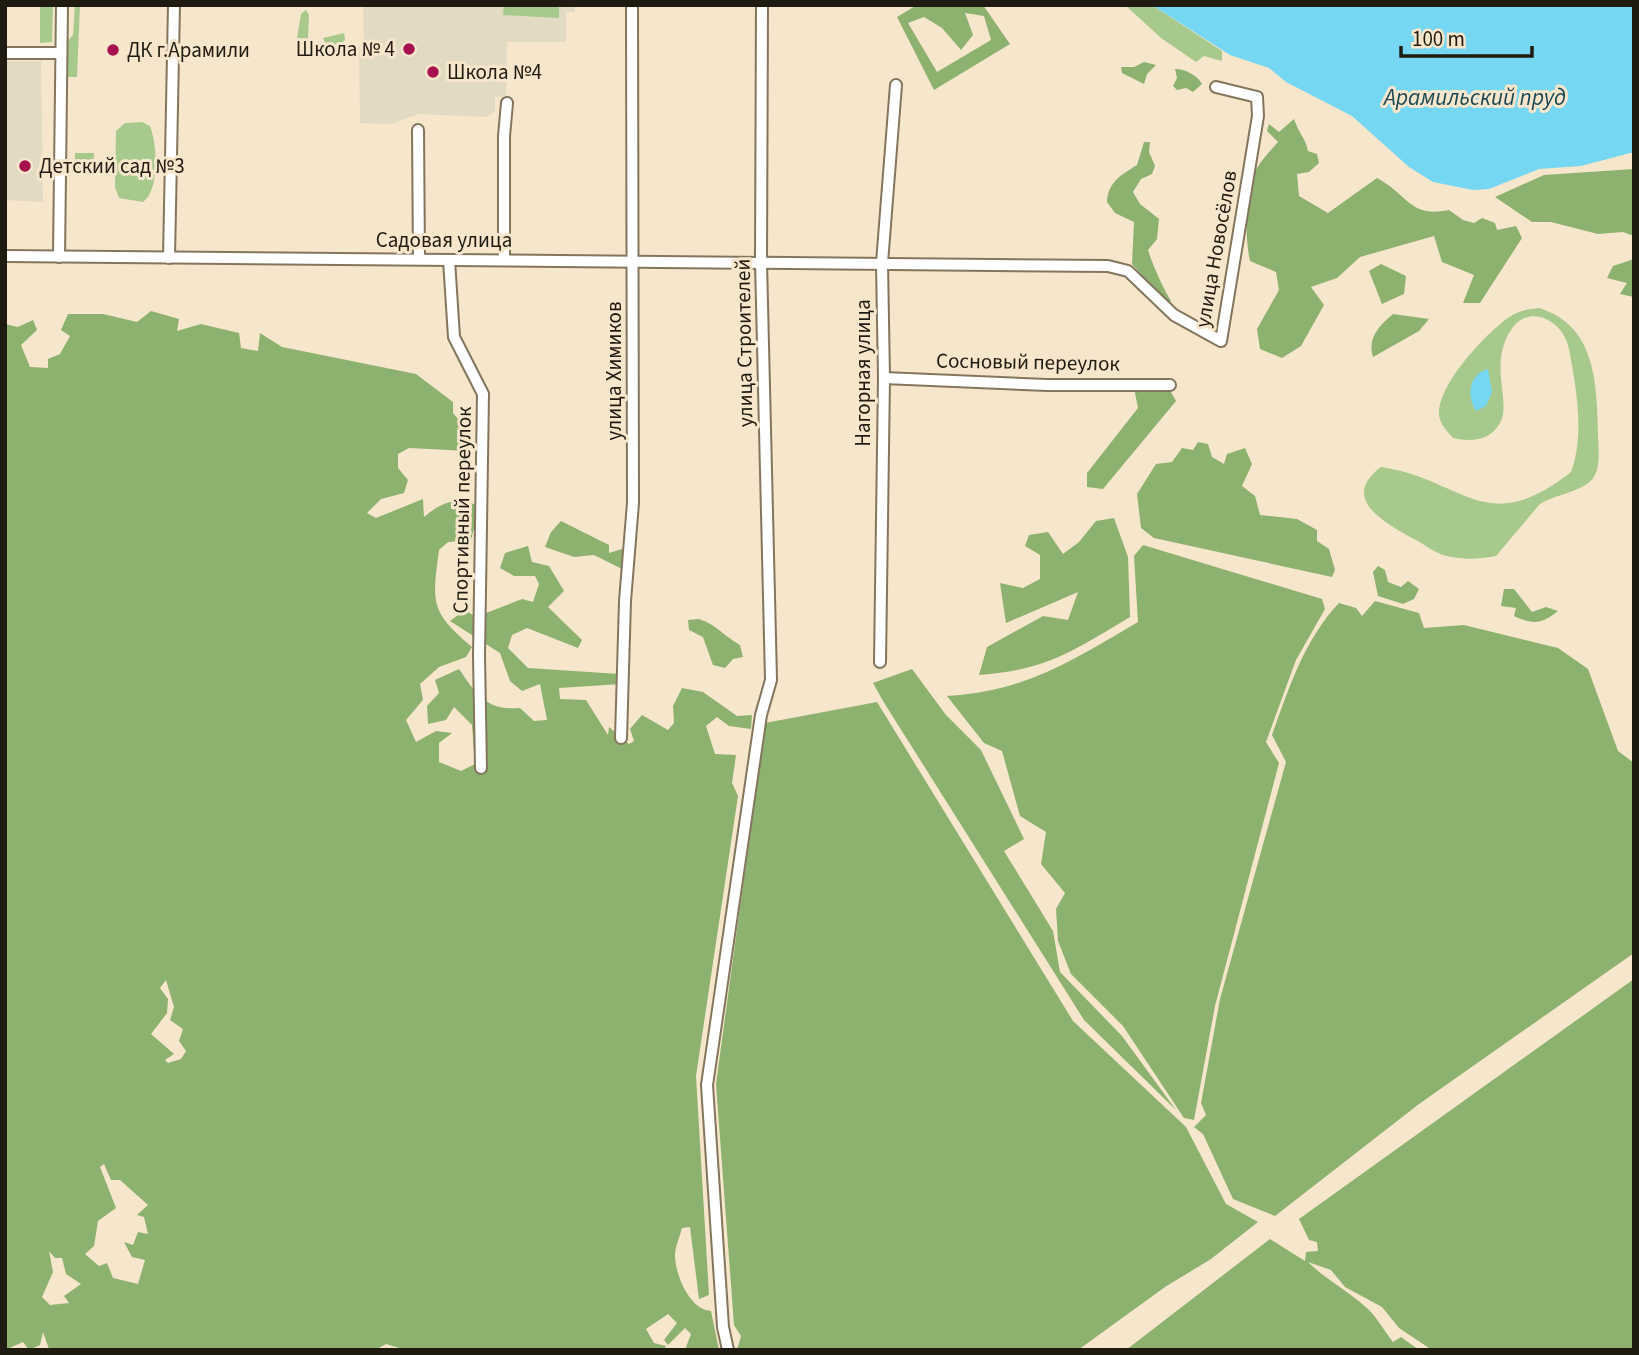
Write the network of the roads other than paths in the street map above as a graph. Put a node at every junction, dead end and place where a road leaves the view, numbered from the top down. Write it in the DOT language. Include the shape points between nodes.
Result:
graph roads {
  1 [pos="62,5"];
  2 [pos="174,5"];
  3 [pos="632,5"];
  4 [pos="762,5"];
  5 [pos="5,53"];
  6 [pos="61,53"];
  7 [pos="896,85"];
  8 [pos="1216,87"];
  9 [pos="508,103"];
  10 [pos="418,130"];
  11 [pos="5,257"];
  12 [pos="59,257"];
  13 [pos="169,258"];
  14 [pos="419,260"];
  15 [pos="449,260"];
  16 [pos="504,260"];
  17 [pos="634,261"];
  18 [pos="761,262"];
  19 [pos="882,263"];
  20 [pos="884,378"];
  21 [pos="1170,385"];
  22 [pos="880,662"];
  23 [pos="621,737"];
  24 [pos="481,768"];
  25 [pos="728,1350"];
  1 -- 6 [label="street"];
  2 -- 13 [label="street"];
  3 -- 17 [label="street, улица Химиков"];
  4 -- 18 [label="street, улица Строителей"];
  5 -- 6 [label="street"];
  6 -- 12 [label="street"];
  7 -- 19 [label="street, Нагорная улица"];
  8 -- 19 [label="street, улица Новосёлов" via="1257,97 1258,117 1221,341 1174,315 1128,271 1108,266"];
  9 -- 16 [label="street"];
  10 -- 14 [label="street"];
  11 -- 12 [label="street, Садовая улица"];
  12 -- 13 [label="street, Садовая улица"];
  13 -- 14 [label="street, Садовая улица"];
  14 -- 15 [label="street, Садовая улица"];
  15 -- 16 [label="street, Садовая улица"];
  15 -- 24 [label="street, Спортивный переулок" via="454,337 483,394"];
  16 -- 17 [label="street, Садовая улица"];
  17 -- 18 [label="street, Садовая улица"];
  17 -- 23 [label="street, улица Химиков" via="633,503"];
  18 -- 19 [label="street, Садовая улица"];
  18 -- 25 [label="street, улица Строителей" via="771,680 761,715 707,1085"];
  19 -- 20 [label="street, Нагорная улица"];
  20 -- 21 [label="street, Сосновый переулок"];
  20 -- 22 [label="street, Нагорная улица"];
}
